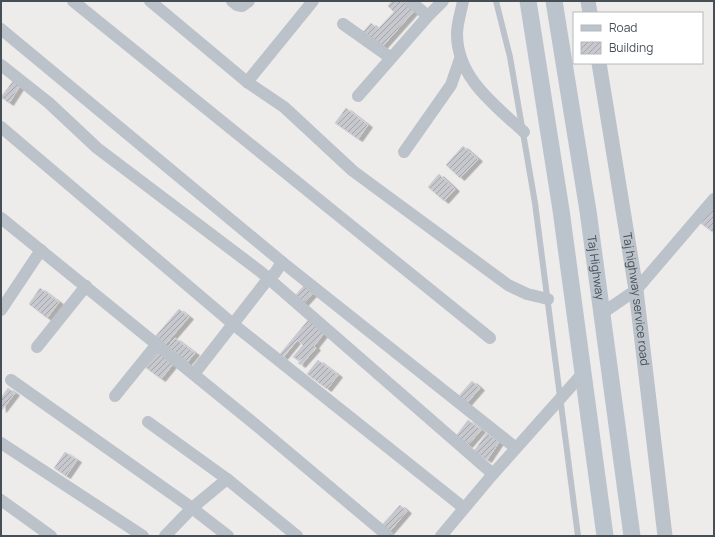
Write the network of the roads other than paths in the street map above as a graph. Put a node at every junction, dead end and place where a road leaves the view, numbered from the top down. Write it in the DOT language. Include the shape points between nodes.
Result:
graph roads {
  1 [pos="73,1"];
  2 [pos="150,1"];
  3 [pos="232,1"];
  4 [pos="249,1"];
  5 [pos="313,1"];
  6 [pos="410,1"];
  7 [pos="443,1"];
  8 [pos="463,1"];
  9 [pos="496,1"];
  10 [pos="528,1"];
  11 [pos="554,1"];
  12 [pos="588,1"];
  13 [pos="590,12"];
  14 [pos="428,16"];
  15 [pos="343,24"];
  16 [pos="1,29"];
  17 [pos="391,58"];
  18 [pos="460,59"];
  19 [pos="599,64"];
  20 [pos="1,65"];
  21 [pos="247,82"];
  22 [pos="358,96"];
  23 [pos="1,127"];
  24 [pos="524,132"];
  25 [pos="404,152"];
  26 [pos="714,199"];
  27 [pos="1,218"];
  28 [pos="41,250"];
  29 [pos="282,262"];
  30 [pos="268,279"];
  31 [pos="86,286"];
  32 [pos="636,290"];
  33 [pos="548,299"];
  34 [pos="1,310"];
  35 [pos="601,314"];
  36 [pos="233,324"];
  37 [pos="490,338"];
  38 [pos="156,344"];
  39 [pos="37,347"];
  40 [pos="583,373"];
  41 [pos="194,374"];
  42 [pos="11,380"];
  43 [pos="116,396"];
  44 [pos="560,398"];
  45 [pos="148,422"];
  46 [pos="1,443"];
  47 [pos="516,448"];
  48 [pos="493,474"];
  49 [pos="226,479"];
  50 [pos="1,500"];
  51 [pos="192,508"];
  52 [pos="464,508"];
  53 [pos="51,536"];
  54 [pos="144,536"];
  55 [pos="165,536"];
  56 [pos="228,536"];
  57 [pos="297,536"];
  58 [pos="388,536"];
  59 [pos="441,536"];
  60 [pos="578,536"];
  61 [pos="606,536"];
  62 [pos="632,536"];
  63 [pos="664,536"];
  1 -- 37 [label="street"];
  2 -- 21 [label="street"];
  3 -- 4 [label="street" via="242,6"];
  5 -- 21 [label="street"];
  6 -- 14 [label="street"];
  7 -- 14 [label="street"];
  8 -- 18 [label="street" via="457,33"];
  9 -- 24 [label="lane"];
  10 -- 40 [label="main road" via="561,210"];
  11 -- 35 [label="main road, Taj Highway" via="588,211"];
  12 -- 13 [label="street"];
  14 -- 17 [label="street"];
  15 -- 17 [label="street"];
  16 -- 29 [label="street"];
  17 -- 22 [label="street"];
  18 -- 24 [label="street" via="472,81 486,98"];
  18 -- 25 [label="street" via="451,85"];
  19 -- 32 [label="street, Taj highway service road"];
  20 -- 30 [label="street" via="49,103 97,148"];
  21 -- 33 [label="street" via="284,107 353,170 508,285 527,294"];
  23 -- 36 [label="street"];
  24 -- 33 [label="lane"];
  26 -- 32 [label="street"];
  27 -- 28 [label="street"];
  28 -- 31 [label="street"];
  28 -- 34 [label="street"];
  29 -- 30 [label="street"];
  29 -- 47 [label="street"];
  30 -- 36 [label="street"];
  30 -- 48 [label="street"];
  31 -- 38 [label="street"];
  31 -- 39 [label="street"];
  32 -- 35 [label="street"];
  32 -- 63 [label="street, Taj highway service road"];
  33 -- 44 [label="lane"];
  35 -- 62 [label="main road, Taj Highway"];
  36 -- 41 [label="street"];
  36 -- 52 [label="street"];
  38 -- 41 [label="street"];
  38 -- 43 [label="street"];
  40 -- 44 [label="street"];
  40 -- 61 [label="main road"];
  41 -- 58 [label="street"];
  42 -- 51 [label="street"];
  44 -- 47 [label="street"];
  44 -- 60 [label="lane"];
  45 -- 49 [label="street"];
  46 -- 54 [label="street"];
  47 -- 48 [label="street"];
  48 -- 52 [label="street"];
  49 -- 51 [label="street"];
  49 -- 57 [label="street"];
  50 -- 53 [label="street"];
  51 -- 55 [label="street"];
  51 -- 56 [label="street"];
  52 -- 59 [label="street"];
}
